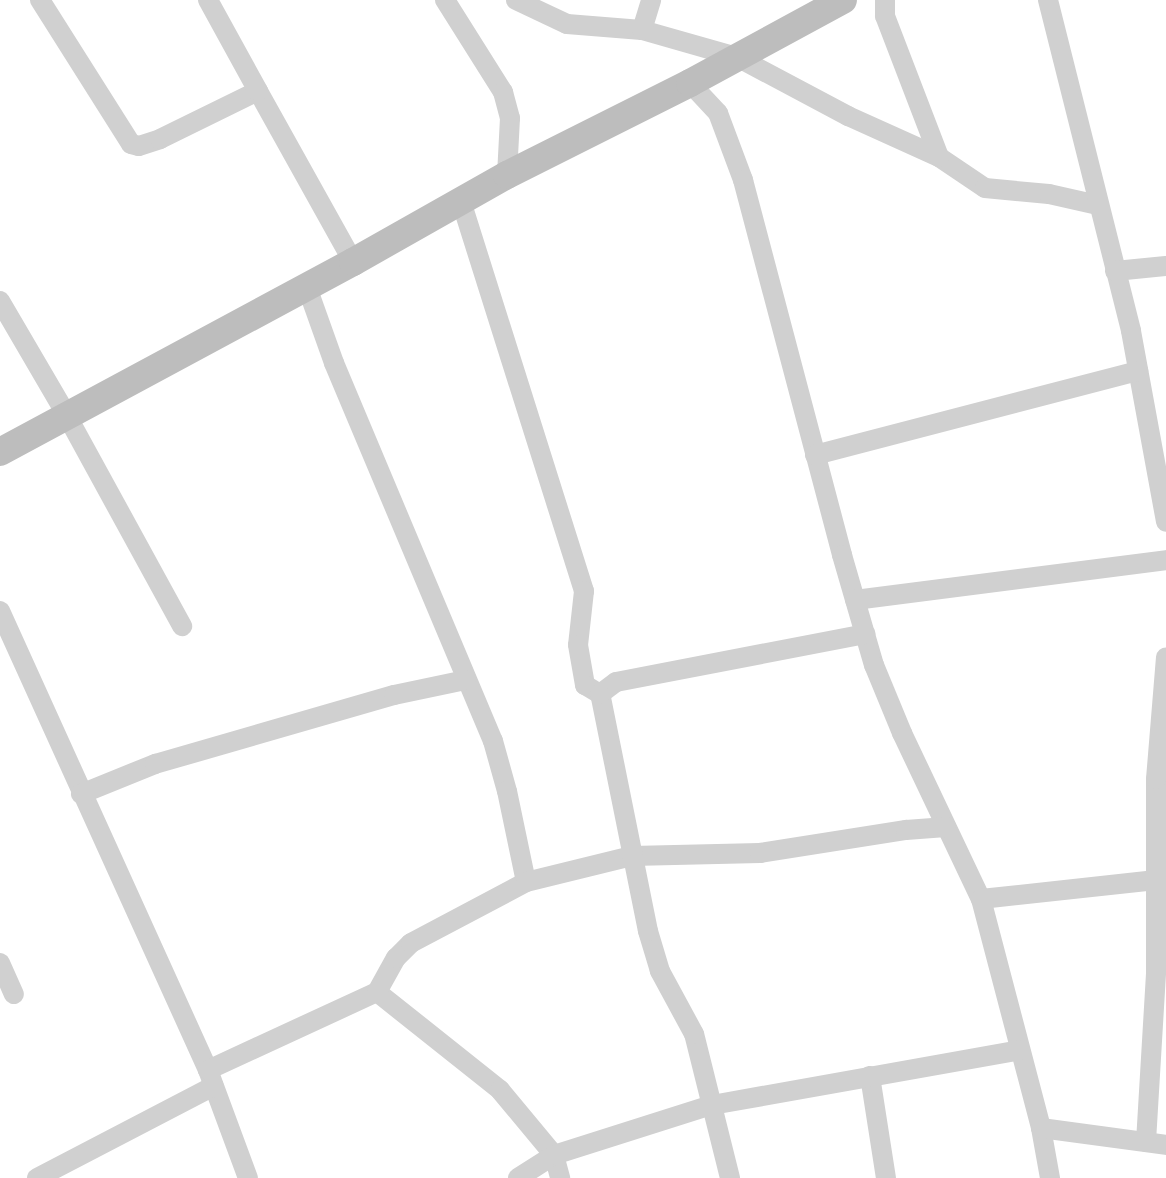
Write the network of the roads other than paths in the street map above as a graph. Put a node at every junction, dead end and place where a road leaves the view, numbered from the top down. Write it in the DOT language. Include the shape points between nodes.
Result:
graph roads {
  1 [pos="40,0"];
  2 [pos="208,0"];
  3 [pos="445,0"];
  4 [pos="516,0"];
  5 [pos="651,0"];
  6 [pos="843,0"];
  7 [pos="885,0"];
  8 [pos="1048,0"];
  9 [pos="642,30"];
  10 [pos="737,57"];
  11 [pos="690,83"];
  12 [pos="258,91"];
  13 [pos="939,157"];
  14 [pos="507,175"];
  15 [pos="461,201"];
  16 [pos="1098,206"];
  17 [pos="353,262"];
  18 [pos="1166,266"];
  19 [pos="1115,271"];
  20 [pos="307,287"];
  21 [pos="0,301"];
  22 [pos="1138,372"];
  23 [pos="66,414"];
  24 [pos="0,452"];
  25 [pos="815,455"];
  26 [pos="1166,522"];
  27 [pos="1166,560"];
  28 [pos="855,600"];
  29 [pos="0,611"];
  30 [pos="182,626"];
  31 [pos="865,634"];
  32 [pos="1166,657"];
  33 [pos="465,680"];
  34 [pos="600,694"];
  35 [pos="1161,779"];
  36 [pos="81,794"];
  37 [pos="946,827"];
  38 [pos="632,856"];
  39 [pos="1156,880"];
  40 [pos="526,882"];
  41 [pos="981,898"];
  42 [pos="0,963"];
  43 [pos="1161,972"];
  44 [pos="378,992"];
  45 [pos="14,994"];
  46 [pos="1020,1050"];
  47 [pos="870,1076"];
  48 [pos="211,1078"];
  49 [pos="712,1105"];
  50 [pos="1041,1128"];
  51 [pos="1146,1142"];
  52 [pos="1166,1145"];
  53 [pos="554,1155"];
  54 [pos="37,1178"];
  55 [pos="248,1178"];
  56 [pos="518,1178"];
  57 [pos="560,1178"];
  58 [pos="730,1178"];
  59 [pos="886,1178"];
  60 [pos="1050,1178"];
  1 -- 12 [label="street" via="130,144 139,146 160,139"];
  2 -- 12 [label="street"];
  3 -- 14 [label="street" via="504,92 510,118"];
  4 -- 9 [label="street" via="567,24"];
  5 -- 9 [label="street"];
  6 -- 10 [label="street"];
  7 -- 13 [label="street" via="885,16"];
  8 -- 16 [label="street"];
  9 -- 10 [label="street"];
  10 -- 11 [label="street"];
  10 -- 13 [label="street" via="848,116"];
  11 -- 14 [label="street"];
  11 -- 25 [label="street" via="718,113 743,180"];
  12 -- 17 [label="street"];
  13 -- 16 [label="street" via="985,188 1049,194"];
  14 -- 15 [label="street"];
  15 -- 17 [label="street"];
  15 -- 34 [label="street" via="584,591 578,646 585,685"];
  16 -- 19 [label="street"];
  17 -- 20 [label="street"];
  18 -- 19 [label="street"];
  19 -- 22 [label="street"];
  20 -- 23 [label="street"];
  20 -- 33 [label="street" via="334,363"];
  21 -- 23 [label="street"];
  22 -- 25 [label="street"];
  22 -- 26 [label="street"];
  23 -- 24 [label="street"];
  23 -- 30 [label="street"];
  25 -- 28 [label="street"];
  27 -- 28 [label="street"];
  28 -- 31 [label="street"];
  29 -- 36 [label="street"];
  31 -- 34 [label="street" via="616,682"];
  31 -- 37 [label="street" via="902,732"];
  32 -- 35 [label="street"];
  33 -- 36 [label="street" via="394,695 155,764"];
  33 -- 40 [label="street" via="493,741"];
  34 -- 38 [label="street"];
  35 -- 39 [label="street"];
  36 -- 48 [label="street"];
  37 -- 38 [label="street" via="906,830 760,853"];
  37 -- 41 [label="street"];
  38 -- 40 [label="street"];
  38 -- 49 [label="street" via="660,972 694,1034"];
  39 -- 41 [label="street"];
  39 -- 43 [label="street"];
  40 -- 44 [label="street" via="410,943 396,958"];
  41 -- 46 [label="street"];
  42 -- 45 [label="street"];
  43 -- 51 [label="street"];
  44 -- 48 [label="street"];
  44 -- 53 [label="street" via="500,1090"];
  46 -- 47 [label="street"];
  46 -- 50 [label="street"];
  47 -- 49 [label="street"];
  47 -- 59 [label="street"];
  48 -- 54 [label="street"];
  48 -- 55 [label="street"];
  49 -- 53 [label="street"];
  49 -- 58 [label="street"];
  50 -- 51 [label="street"];
  50 -- 60 [label="street"];
  51 -- 52 [label="street"];
  53 -- 56 [label="street"];
  53 -- 57 [label="street"];
}
